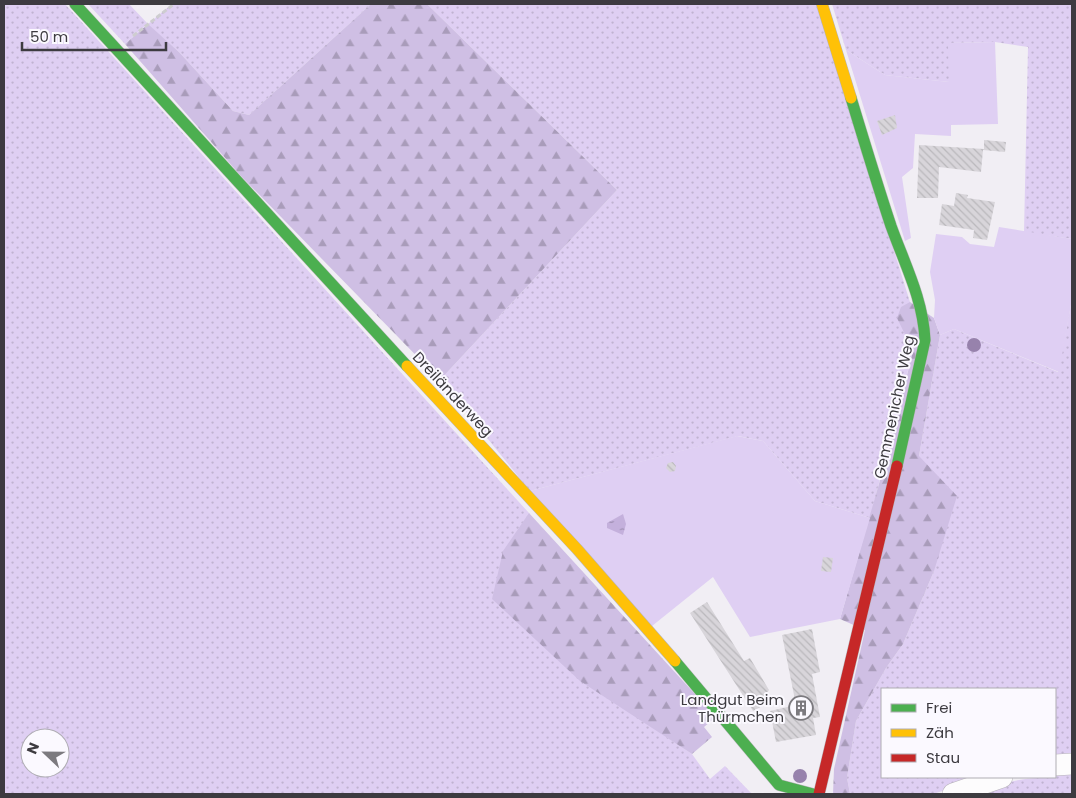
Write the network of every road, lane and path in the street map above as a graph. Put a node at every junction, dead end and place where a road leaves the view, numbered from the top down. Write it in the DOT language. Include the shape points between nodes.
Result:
graph roads {
  1 [pos="75,4"];
  2 [pos="174,4"];
  3 [pos="822,4"];
  4 [pos="118,51"];
  5 [pos="1072,764"];
  6 [pos="1056,766"];
  7 [pos="999,778"];
  8 [pos="813,794"];
  9 [pos="819,794"];
  10 [pos="952,794"];
  1 -- 4 [label="street, Dreiländerweg"];
  2 -- 4 [label="path"];
  3 -- 9 [label="street, Gemmenicher Weg" via="892,227 925,316 925,340"];
  4 -- 8 [label="street, Dreiländerweg" via="577,549 779,785"];
  5 -- 6 [label="street"];
  7 -- 10 [label="street"];
}
